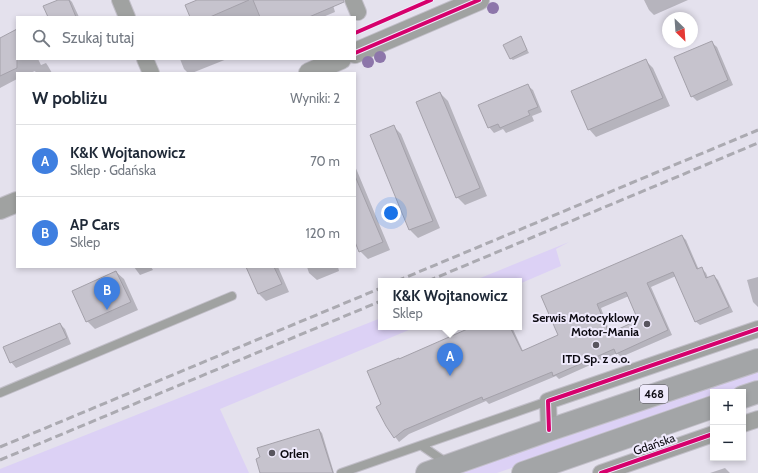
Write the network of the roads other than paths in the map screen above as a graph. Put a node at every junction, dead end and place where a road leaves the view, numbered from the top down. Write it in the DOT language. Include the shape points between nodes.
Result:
graph roads {
  1 [pos="120,0"];
  2 [pos="478,0"];
  3 [pos="127,16"];
  4 [pos="356,53"];
  5 [pos="145,60"];
  6 [pos="339,60"];
  7 [pos="151,72"];
  8 [pos="311,72"];
  9 [pos="16,202"];
  10 [pos="0,209"];
  11 [pos="232,296"];
  12 [pos="758,329"];
  13 [pos="758,360"];
  14 [pos="758,392"];
  15 [pos="0,393"];
  16 [pos="746,396"];
  17 [pos="548,402"];
  18 [pos="710,408"];
  19 [pos="758,419"];
  20 [pos="746,423"];
  21 [pos="549,430"];
  22 [pos="710,435"];
  23 [pos="422,446"];
  24 [pos="450,465"];
  25 [pos="341,473"];
  26 [pos="427,473"];
  27 [pos="523,473"];
  28 [pos="601,473"];
  1 -- 3 [label="street"];
  2 -- 4 [label="street"];
  5 -- 7 [label="street"];
  6 -- 8 [label="street"];
  9 -- 10 [label="street"];
  11 -- 15 [label="lane"];
  12 -- 17 [label="street"];
  13 -- 21 [label="main road, 468"];
  14 -- 16 [label="main road"];
  17 -- 21 [label="street"];
  17 -- 23 [label="lane"];
  18 -- 27 [label="main road, Gdańska"];
  19 -- 20 [label="street"];
  21 -- 24 [label="main road, 468"];
  22 -- 28 [label="street, Gdańska"];
  23 -- 24 [label="lane"];
  23 -- 25 [label="lane"];
  24 -- 26 [label="main road, 468"];
}
